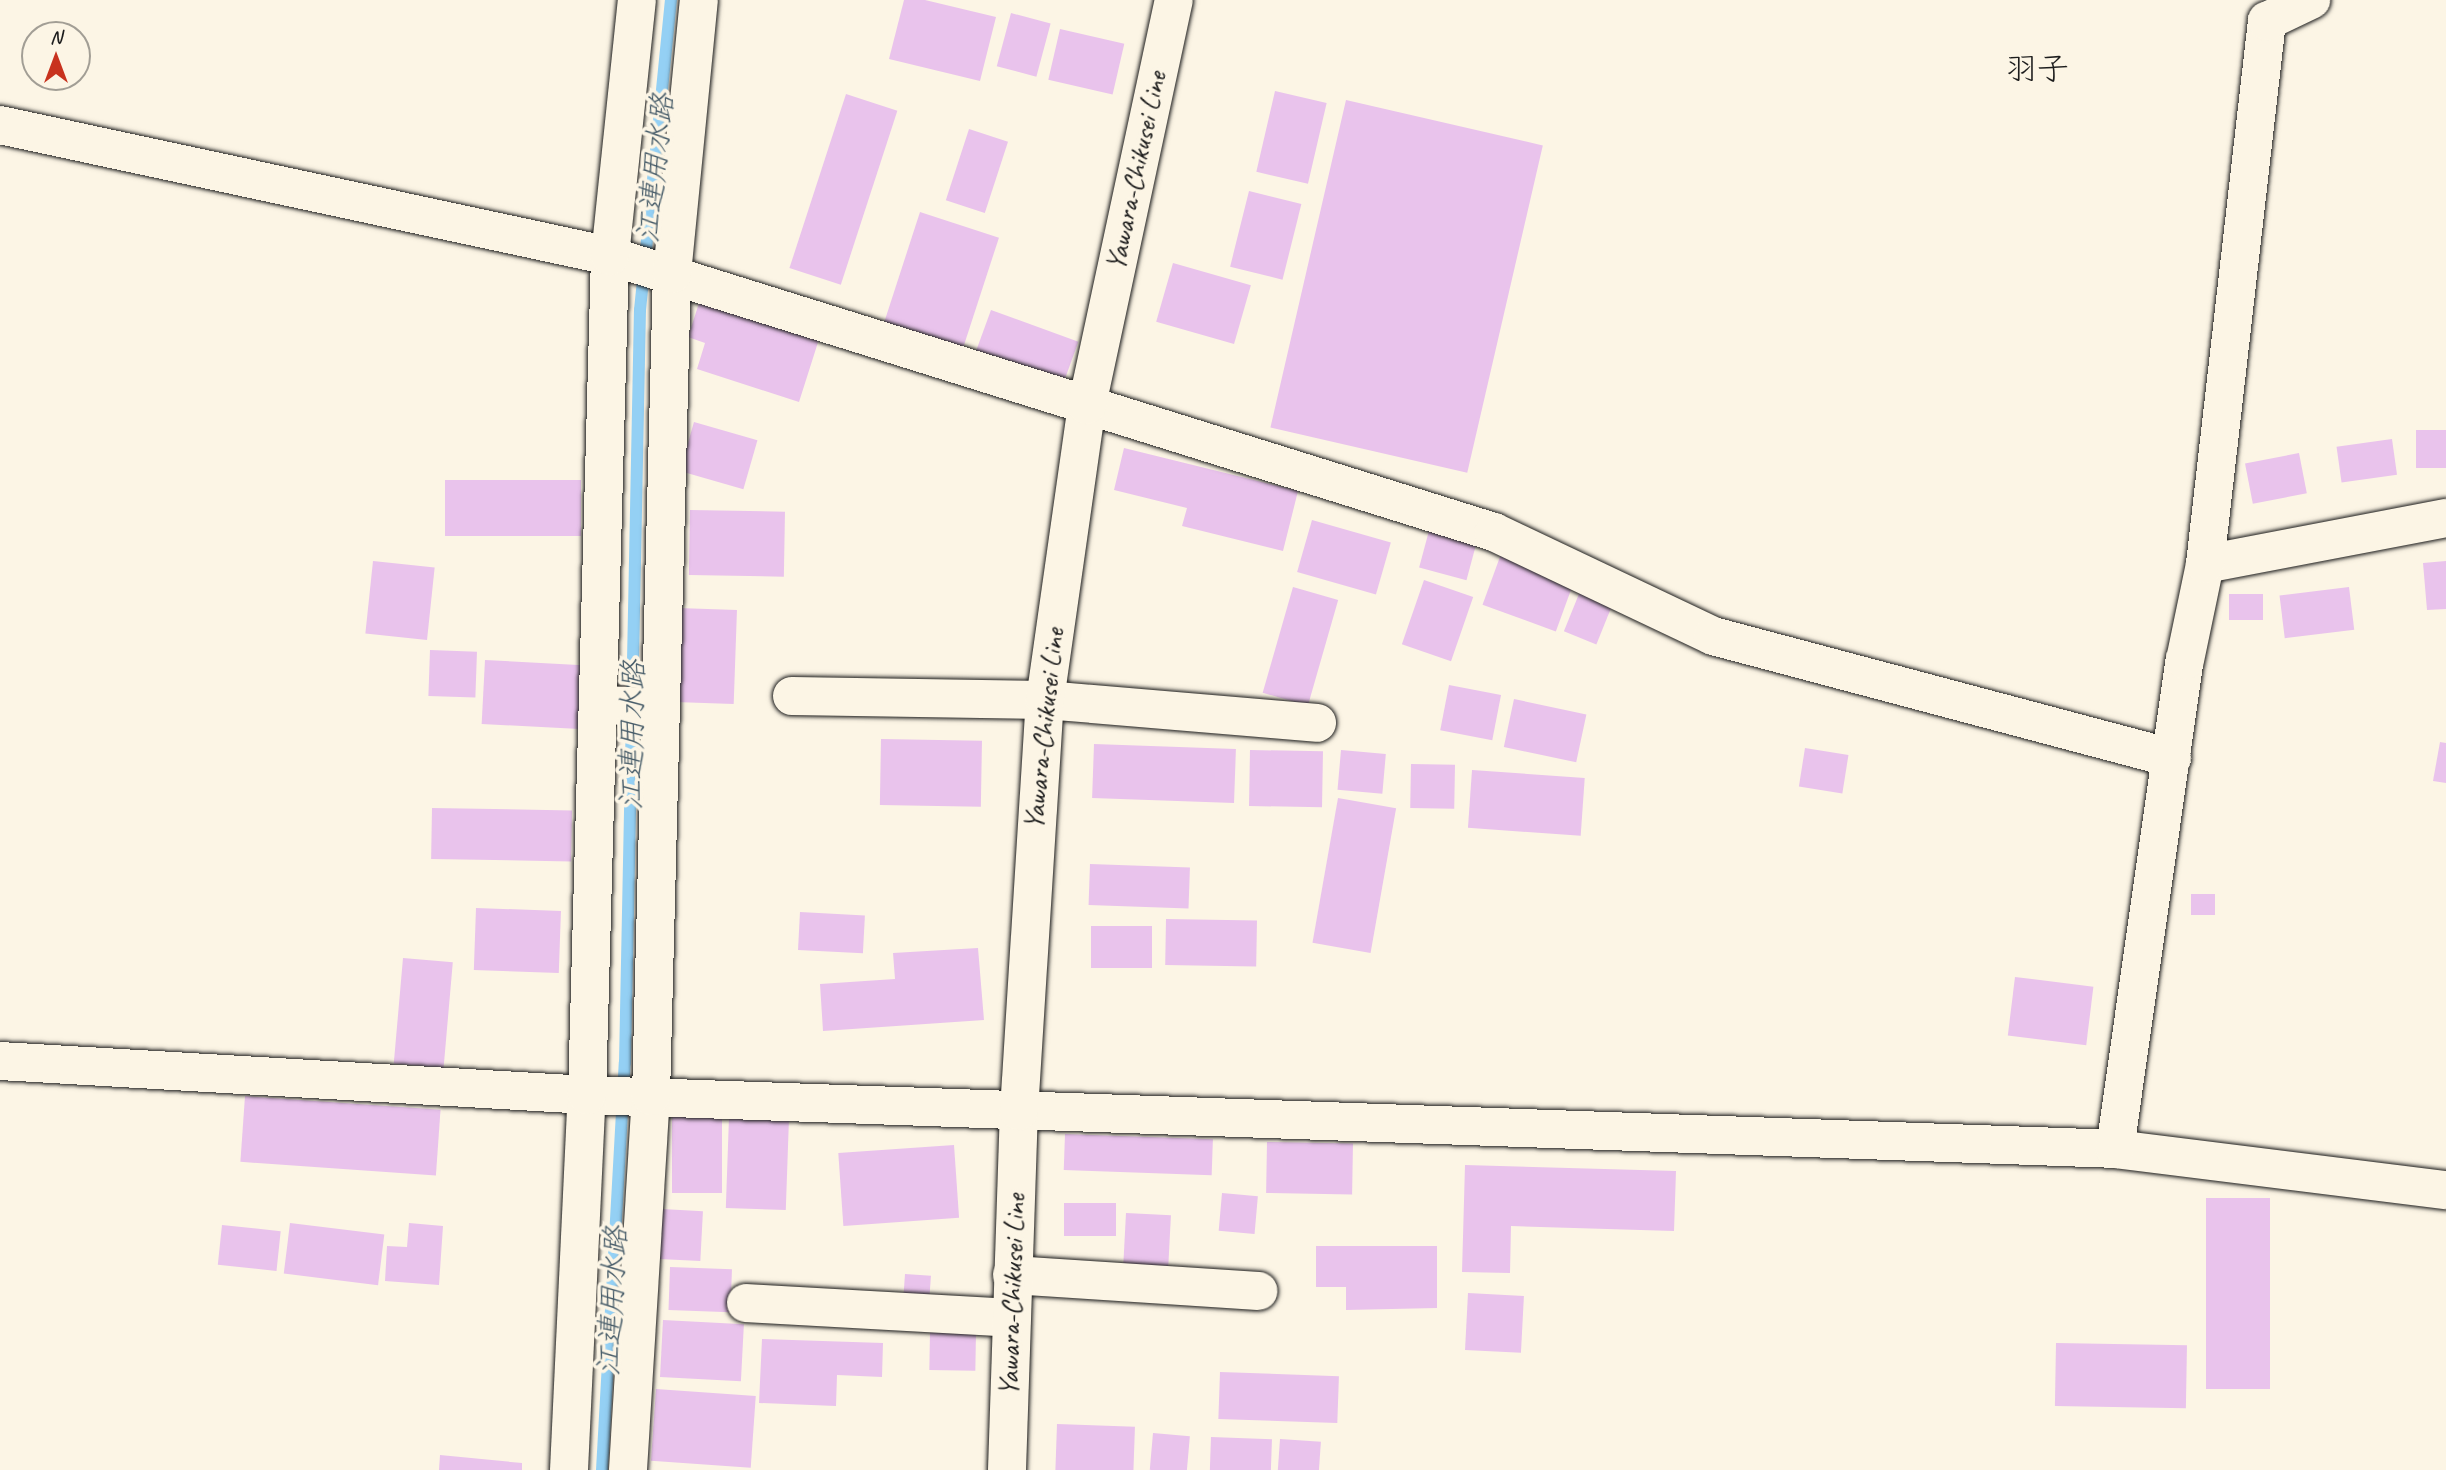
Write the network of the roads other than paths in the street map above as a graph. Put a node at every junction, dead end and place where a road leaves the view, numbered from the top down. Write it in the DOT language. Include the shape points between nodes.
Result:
graph roads {
  1 [pos="637,0"];
  2 [pos="699,0"];
  3 [pos="1174,0"];
  4 [pos="2311,0"];
  5 [pos="2265,10"];
  6 [pos="0,125"];
  7 [pos="610,256"];
  8 [pos="672,274"];
  9 [pos="1087,405"];
  10 [pos="2446,518"];
  11 [pos="2205,564"];
  12 [pos="792,696"];
  13 [pos="1045,700"];
  14 [pos="598,705"];
  15 [pos="661,707"];
  16 [pos="1317,723"];
  17 [pos="2172,758"];
  18 [pos="0,1061"];
  19 [pos="587,1095"];
  20 [pos="652,1096"];
  21 [pos="1019,1111"];
  22 [pos="2115,1149"];
  23 [pos="2446,1190"];
  24 [pos="1012,1275"];
  25 [pos="1258,1291"];
  26 [pos="746,1303"];
  27 [pos="1011,1318"];
  28 [pos="569,1467"];
  29 [pos="628,1467"];
  30 [pos="1007,1470"];
  1 -- 7 [label="street"];
  2 -- 8 [label="street"];
  3 -- 9 [label="street, Yawara-Chikusei Line"];
  4 -- 5 [label="street"];
  5 -- 11 [label="street"];
  6 -- 7 [label="street"];
  7 -- 8 [label="street"];
  7 -- 14 [label="street"];
  8 -- 9 [label="street"];
  8 -- 15 [label="street"];
  9 -- 13 [label="street, Yawara-Chikusei Line"];
  9 -- 17 [label="street" via="1494,532 1713,636"];
  10 -- 11 [label="street"];
  11 -- 17 [label="street" via="2185,660"];
  12 -- 13 [label="street"];
  13 -- 16 [label="street"];
  13 -- 21 [label="street, Yawara-Chikusei Line"];
  14 -- 15 [label="street"];
  14 -- 19 [label="street"];
  15 -- 20 [label="street"];
  17 -- 22 [label="street"];
  18 -- 19 [label="street"];
  19 -- 20 [label="street"];
  19 -- 28 [label="street"];
  20 -- 21 [label="street"];
  20 -- 29 [label="street"];
  21 -- 22 [label="street"];
  21 -- 24 [label="street, Yawara-Chikusei Line"];
  22 -- 23 [label="street"];
  24 -- 25 [label="street"];
  24 -- 27 [label="street, Yawara-Chikusei Line"];
  26 -- 27 [label="street"];
  27 -- 30 [label="street, Yawara-Chikusei Line"];
  28 -- 29 [label="street"];
}
